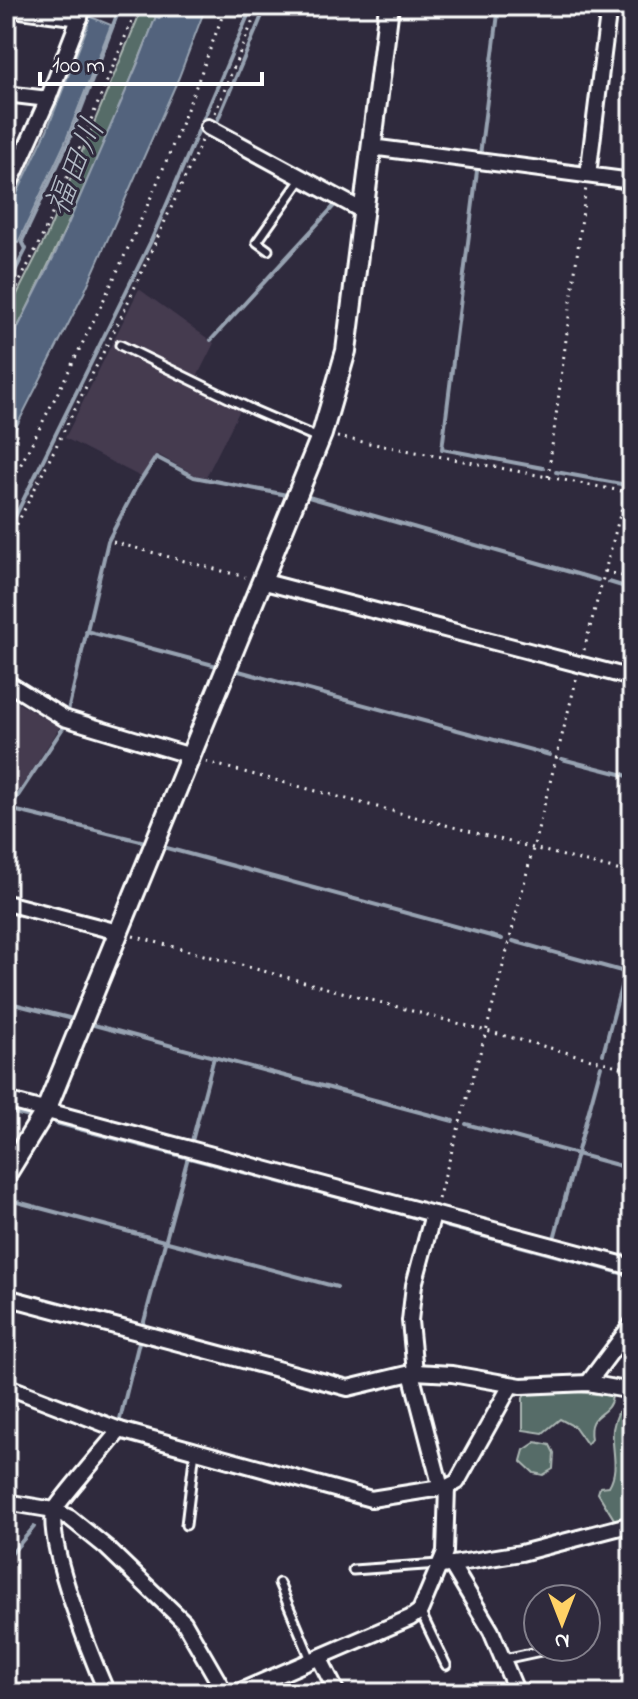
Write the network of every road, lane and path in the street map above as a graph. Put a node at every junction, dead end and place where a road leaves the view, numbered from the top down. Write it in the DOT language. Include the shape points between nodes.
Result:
graph roads {
  1 [pos="138,6"];
  2 [pos="226,6"];
  3 [pos="259,6"];
  4 [pos="389,6"];
  5 [pos="609,6"];
  6 [pos="6,8"];
  7 [pos="82,12"];
  8 [pos="6,94"];
  9 [pos="48,99"];
  10 [pos="208,127"];
  11 [pos="371,147"];
  12 [pos="588,175"];
  13 [pos="10,176"];
  14 [pos="302,178"];
  15 [pos="632,181"];
  16 [pos="6,192"];
  17 [pos="363,211"];
  18 [pos="268,250"];
  19 [pos="6,309"];
  20 [pos="120,345"];
  21 [pos="321,436"];
  22 [pos="548,477"];
  23 [pos="626,492"];
  24 [pos="6,493"];
  25 [pos="632,493"];
  26 [pos="113,542"];
  27 [pos="6,546"];
  28 [pos="605,571"];
  29 [pos="632,579"];
  30 [pos="261,581"];
  31 [pos="580,664"];
  32 [pos="632,678"];
  33 [pos="6,682"];
  34 [pos="190,757"];
  35 [pos="531,848"];
  36 [pos="632,874"];
  37 [pos="6,903"];
  38 [pos="118,932"];
  39 [pos="486,1032"];
  40 [pos="632,1070"];
  41 [pos="6,1100"];
  42 [pos="46,1110"];
  43 [pos="6,1175"];
  44 [pos="433,1214"];
  45 [pos="632,1267"];
  46 [pos="6,1297"];
  47 [pos="632,1324"];
  48 [pos="413,1373"];
  49 [pos="588,1383"];
  50 [pos="511,1385"];
  51 [pos="6,1386"];
  52 [pos="632,1391"];
  53 [pos="120,1430"];
  54 [pos="195,1450"];
  55 [pos="444,1488"];
  56 [pos="6,1502"];
  57 [pos="54,1510"];
  58 [pos="632,1524"];
  59 [pos="186,1525"];
  60 [pos="444,1565"];
  61 [pos="353,1570"];
  62 [pos="279,1583"];
  63 [pos="420,1611"];
  64 [pos="522,1655"];
  65 [pos="504,1659"];
  66 [pos="316,1660"];
  67 [pos="446,1665"];
  68 [pos="107,1693"];
  69 [pos="225,1693"];
  70 [pos="236,1693"];
  71 [pos="337,1693"];
  72 [pos="517,1693"];
  1 -- 19 [label="path" via="45,231"];
  2 -- 24 [label="path" via="129,247"];
  3 -- 10 [label="path"];
  4 -- 11 [label="street"];
  5 -- 12 [label="street"];
  6 -- 7 [label="street"];
  7 -- 9 [label="street"];
  8 -- 9 [label="street"];
  9 -- 13 [label="street"];
  10 -- 14 [label="street"];
  10 -- 27 [label="path" via="123,313"];
  11 -- 12 [label="street"];
  11 -- 17 [label="street"];
  12 -- 15 [label="street"];
  12 -- 22 [label="path"];
  13 -- 16 [label="street"];
  14 -- 17 [label="street"];
  14 -- 18 [label="lane" via="257,242"];
  17 -- 21 [label="street" via="346,351"];
  20 -- 21 [label="lane" via="253,410"];
  21 -- 22 [label="path"];
  21 -- 30 [label="street"];
  22 -- 23 [label="path"];
  23 -- 25 [label="path"];
  23 -- 28 [label="path"];
  26 -- 30 [label="path"];
  28 -- 29 [label="path"];
  28 -- 31 [label="path"];
  30 -- 31 [label="street"];
  30 -- 34 [label="street"];
  31 -- 32 [label="street"];
  31 -- 35 [label="path"];
  33 -- 34 [label="street" via="64,718"];
  34 -- 35 [label="path"];
  34 -- 38 [label="street"];
  35 -- 36 [label="path"];
  35 -- 39 [label="path"];
  37 -- 38 [label="street"];
  38 -- 39 [label="path"];
  38 -- 42 [label="street"];
  39 -- 40 [label="path"];
  39 -- 44 [label="path"];
  41 -- 42 [label="street"];
  42 -- 43 [label="street"];
  42 -- 44 [label="street"];
  44 -- 45 [label="street"];
  44 -- 48 [label="street" via="412,1297"];
  46 -- 48 [label="street" via="348,1388"];
  47 -- 49 [label="street"];
  48 -- 50 [label="street"];
  48 -- 55 [label="street"];
  49 -- 50 [label="street"];
  49 -- 52 [label="street"];
  50 -- 55 [label="street" via="457,1482"];
  51 -- 53 [label="street"];
  53 -- 54 [label="street"];
  53 -- 57 [label="street"];
  54 -- 55 [label="street" via="371,1499"];
  54 -- 59 [label="lane"];
  55 -- 60 [label="street"];
  56 -- 57 [label="street"];
  57 -- 68 [label="street" via="54,1538 86,1644"];
  57 -- 69 [label="street" via="106,1547 164,1600 184,1622"];
  58 -- 60 [label="street" via="521,1553"];
  60 -- 61 [label="lane"];
  60 -- 63 [label="street"];
  60 -- 65 [label="street" via="491,1631"];
  62 -- 66 [label="lane"];
  63 -- 66 [label="street"];
  63 -- 67 [label="lane"];
  64 -- 65 [label="lane"];
  65 -- 72 [label="street"];
  66 -- 70 [label="street"];
  66 -- 71 [label="street"];
}
